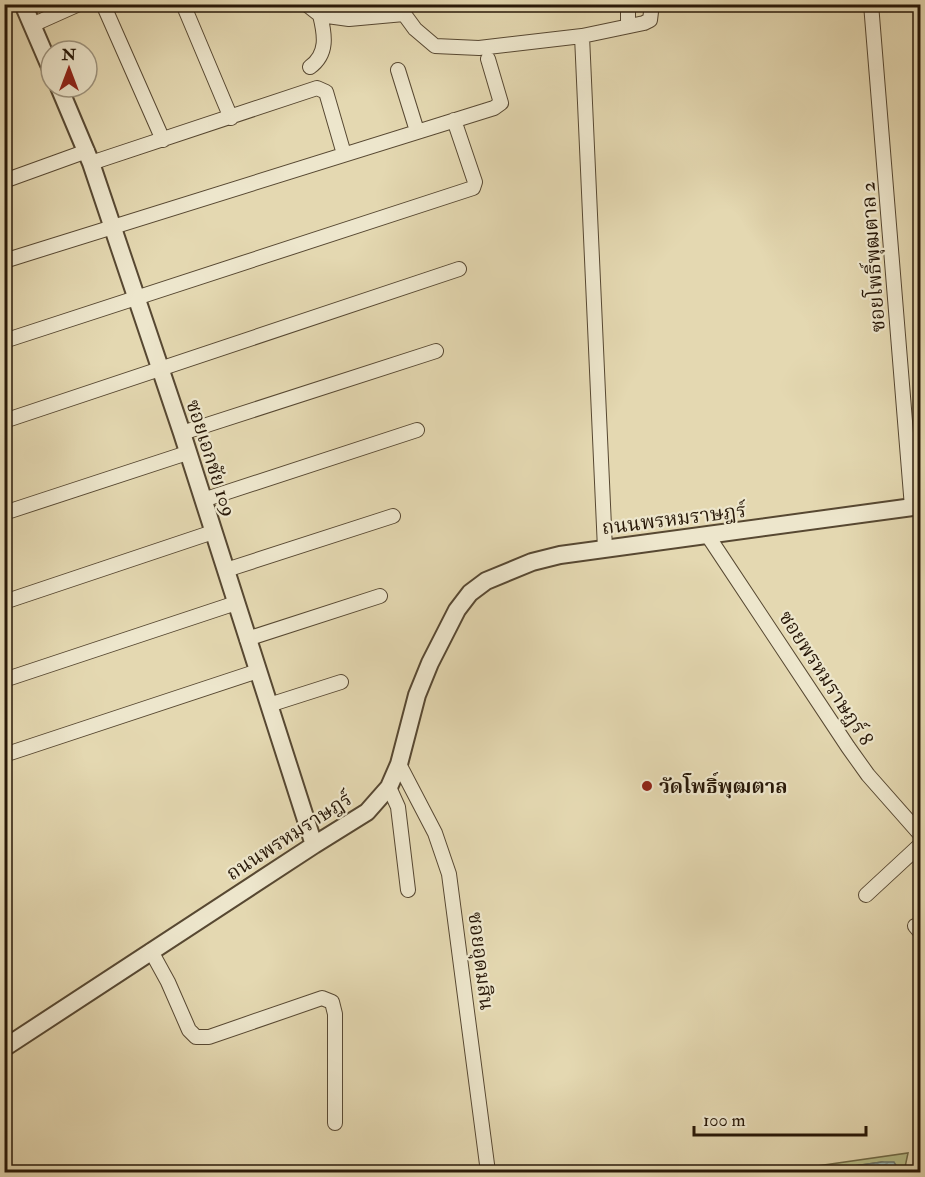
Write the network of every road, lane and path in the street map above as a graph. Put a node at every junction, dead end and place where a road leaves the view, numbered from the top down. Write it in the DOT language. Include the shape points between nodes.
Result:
graph roads {
  1 [pos="23,4"];
  2 [pos="79,4"];
  3 [pos="103,4"];
  4 [pos="183,4"];
  5 [pos="306,4"];
  6 [pos="628,4"];
  7 [pos="652,4"];
  8 [pos="872,4"];
  9 [pos="403,9"];
  10 [pos="320,15"];
  11 [pos="32,25"];
  12 [pos="628,26"];
  13 [pos="582,36"];
  14 [pos="39,41"];
  15 [pos="488,59"];
  16 [pos="310,67"];
  17 [pos="398,70"];
  18 [pos="64,99"];
  19 [pos="231,118"];
  20 [pos="454,120"];
  21 [pos="417,131"];
  22 [pos="163,140"];
  23 [pos="344,154"];
  24 [pos="89,157"];
  25 [pos="5,180"];
  26 [pos="111,226"];
  27 [pos="4,261"];
  28 [pos="459,269"];
  29 [pos="136,298"];
  30 [pos="4,341"];
  31 [pos="436,351"];
  32 [pos="160,369"];
  33 [pos="4,421"];
  34 [pos="417,430"];
  35 [pos="182,433"];
  36 [pos="187,453"];
  37 [pos="203,500"];
  38 [pos="916,507"];
  39 [pos="4,513"];
  40 [pos="393,516"];
  41 [pos="213,532"];
  42 [pos="708,536"];
  43 [pos="604,549"];
  44 [pos="226,570"];
  45 [pos="380,596"];
  46 [pos="4,602"];
  47 [pos="236,603"];
  48 [pos="248,639"];
  49 [pos="258,671"];
  50 [pos="4,680"];
  51 [pos="341,682"];
  52 [pos="269,705"];
  53 [pos="4,755"];
  54 [pos="399,764"];
  55 [pos="389,787"];
  56 [pos="921,834"];
  57 [pos="314,845"];
  58 [pos="921,845"];
  59 [pos="408,890"];
  60 [pos="866,895"];
  61 [pos="151,951"];
  62 [pos="4,1048"];
  63 [pos="335,1123"];
  64 [pos="488,1173"];
  1 -- 11 [label="street"];
  2 -- 11 [label="street"];
  3 -- 22 [label="street"];
  4 -- 19 [label="street"];
  5 -- 10 [label="street"];
  6 -- 12 [label="street"];
  7 -- 12 [label="street" via="650,20"];
  8 -- 38 [label="street, ซอยโพธิ์พุฒตาล 2"];
  9 -- 10 [label="street" via="349,19"];
  9 -- 13 [label="street" via="414,29 435,46 479,48"];
  10 -- 16 [label="street" via="324,32 322,54"];
  11 -- 14 [label="street"];
  12 -- 13 [label="street"];
  13 -- 43 [label="street"];
  15 -- 20 [label="street" via="501,104"];
  17 -- 21 [label="street"];
  18 -- 24 [label="street, ซอยเอกชัย 109"];
  19 -- 22 [label="street"];
  19 -- 23 [label="street" via="322,88"];
  20 -- 21 [label="street"];
  20 -- 29 [label="street" via="476,182 473,188"];
  21 -- 23 [label="street"];
  22 -- 24 [label="street"];
  23 -- 26 [label="street"];
  24 -- 25 [label="street"];
  24 -- 26 [label="street, ซอยเอกชัย 109"];
  26 -- 27 [label="street"];
  26 -- 29 [label="street, ซอยเอกชัย 109"];
  28 -- 32 [label="street"];
  29 -- 30 [label="street"];
  29 -- 32 [label="street, ซอยเอกชัย 109"];
  31 -- 35 [label="street"];
  32 -- 33 [label="street"];
  32 -- 35 [label="street, ซอยเอกชัย 109"];
  34 -- 37 [label="street"];
  35 -- 36 [label="street, ซอยเอกชัย 109"];
  36 -- 37 [label="street, ซอยเอกชัย 109"];
  36 -- 39 [label="street"];
  37 -- 41 [label="street, ซอยเอกชัย 109"];
  38 -- 42 [label="street, ถนนพรหมราษฎร์"];
  40 -- 44 [label="street"];
  41 -- 44 [label="street, ซอยเอกชัย 109"];
  41 -- 46 [label="street"];
  42 -- 43 [label="street, ถนนพรหมราษฎร์"];
  42 -- 56 [label="street, ซอยพรหมราษฎร์ 8" via="868,775"];
  43 -- 54 [label="street, ถนนพรหมราษฎร์" via="532,562 486,581 470,593 430,663 417,695"];
  44 -- 47 [label="street, ซอยเอกชัย 109"];
  45 -- 48 [label="street"];
  47 -- 48 [label="street, ซอยเอกชัย 109"];
  47 -- 50 [label="street"];
  48 -- 49 [label="street, ซอยเอกชัย 109"];
  49 -- 52 [label="street, ซอยเอกชัย 109"];
  49 -- 53 [label="street"];
  51 -- 52 [label="street"];
  52 -- 57 [label="street, ซอยเอกชัย 109"];
  54 -- 55 [label="street, ถนนพรหมราษฎร์"];
  54 -- 64 [label="street, ซอยอุดมสิน" via="435,833 449,874"];
  55 -- 57 [label="street, ถนนพรหมราษฎร์" via="367,812"];
  55 -- 59 [label="street" via="398,807"];
  57 -- 61 [label="street, ถนนพรหมราษฎร์"];
  58 -- 60 [label="street"];
  61 -- 62 [label="street, ถนนพรหมราษฎร์"];
  61 -- 63 [label="street" via="196,1037 209,1037 313,1000 332,1002 336,1014"];
}
